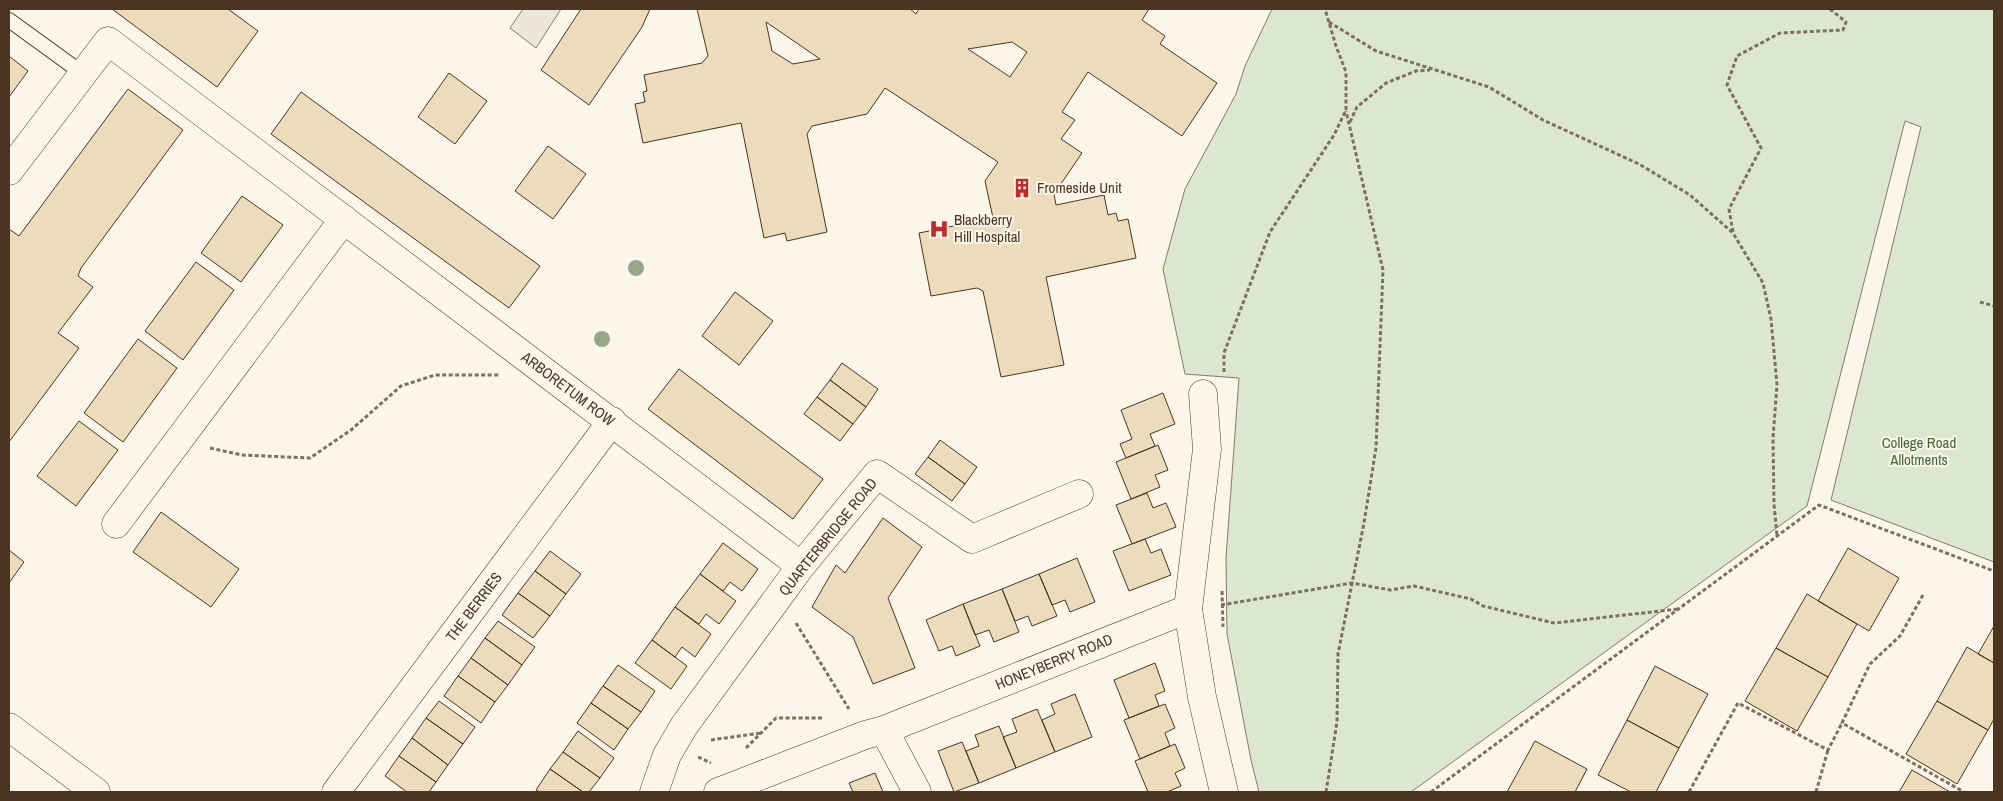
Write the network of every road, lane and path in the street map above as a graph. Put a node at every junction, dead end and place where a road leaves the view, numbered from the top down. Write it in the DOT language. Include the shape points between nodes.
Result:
graph roads {
  1 [pos="1325,9"];
  2 [pos="1830,9"];
  3 [pos="9,20"];
  4 [pos="1329,21"];
  5 [pos="1433,70"];
  6 [pos="80,77"];
  7 [pos="1346,110"];
  8 [pos="1349,123"];
  9 [pos="9,171"];
  10 [pos="339,215"];
  11 [pos="1733,233"];
  12 [pos="1980,302"];
  13 [pos="1994,306"];
  14 [pos="523,355"];
  15 [pos="1213,388"];
  16 [pos="612,421"];
  17 [pos="178,441"];
  18 [pos="1079,494"];
  19 [pos="116,524"];
  20 [pos="1777,536"];
  21 [pos="801,566"];
  22 [pos="1994,571"];
  23 [pos="1352,582"];
  24 [pos="1222,586"];
  25 [pos="1923,595"];
  26 [pos="779,597"];
  27 [pos="1223,605"];
  28 [pos="1188,609"];
  29 [pos="1679,609"];
  30 [pos="1223,631"];
  31 [pos="825,718"];
  32 [pos="1842,723"];
  33 [pos="9,727"];
  34 [pos="875,732"];
  35 [pos="761,733"];
  36 [pos="673,745"];
  37 [pos="1828,750"];
  38 [pos="743,752"];
  39 [pos="96,792"];
  40 [pos="336,792"];
  41 [pos="654,792"];
  42 [pos="718,792"];
  43 [pos="917,792"];
  44 [pos="1224,792"];
  45 [pos="1326,792"];
  46 [pos="1431,792"];
  47 [pos="1689,792"];
  48 [pos="1816,792"];
  49 [pos="1964,792"];
  1 -- 4 [label="path"];
  2 -- 11 [label="path" via="1846,22 1843,30 1780,33 1737,56 1727,85 1761,148 1729,209"];
  3 -- 6 [label="lane"];
  4 -- 5 [label="path" via="1376,51"];
  4 -- 7 [label="path" via="1346,72"];
  5 -- 8 [label="path" via="1416,71 1386,83 1357,107"];
  5 -- 11 [label="path" via="1489,87 1543,120 1639,164 1690,195"];
  6 -- 9 [label="street"];
  6 -- 10 [label="street, ARBORETUM ROW" via="108,41"];
  7 -- 8 [label="path"];
  7 -- 15 [label="path" via="1334,135 1270,232"];
  8 -- 23 [label="path" via="1383,270 1376,448"];
  10 -- 14 [label="street, ARBORETUM ROW"];
  10 -- 17 [label="street"];
  11 -- 20 [label="path" via="1763,283 1771,319 1777,385 1773,457"];
  12 -- 13 [label="path"];
  14 -- 16 [label="street, ARBORETUM ROW"];
  14 -- 17 [label="path" via="499,376 435,375 401,386 351,430 310,458 242,455"];
  15 -- 28 [label="street"];
  16 -- 21 [label="street, ARBORETUM ROW"];
  16 -- 40 [label="street, THE BERRIES"];
  17 -- 19 [label="street"];
  18 -- 21 [label="street, QUARTERBRIDGE ROAD" via="972,539 877,474"];
  20 -- 22 [label="path" via="1819,505"];
  20 -- 29 [label="path"];
  21 -- 26 [label="street, QUARTERBRIDGE ROAD"];
  23 -- 27 [label="path"];
  23 -- 29 [label="path" via="1390,590 1414,586 1554,623"];
  23 -- 45 [label="path" via="1338,654 1337,722"];
  24 -- 27 [label="path"];
  25 -- 32 [label="path" via="1900,636 1870,664"];
  26 -- 34 [label="path"];
  26 -- 36 [label="street, QUARTERBRIDGE ROAD"];
  27 -- 28 [label="path"];
  27 -- 30 [label="path"];
  28 -- 34 [label="street, HONEYBERRY ROAD"];
  28 -- 44 [label="street" via="1202,697"];
  29 -- 46 [label="path"];
  31 -- 35 [label="path" via="776,718"];
  32 -- 37 [label="path"];
  32 -- 49 [label="path"];
  33 -- 39 [label="street"];
  34 -- 42 [label="street, HONEYBERRY ROAD"];
  34 -- 43 [label="street"];
  35 -- 36 [label="path"];
  35 -- 38 [label="path"];
  36 -- 41 [label="street, QUARTERBRIDGE ROAD"];
  37 -- 47 [label="path" via="1738,703"];
  37 -- 48 [label="path"];
}
